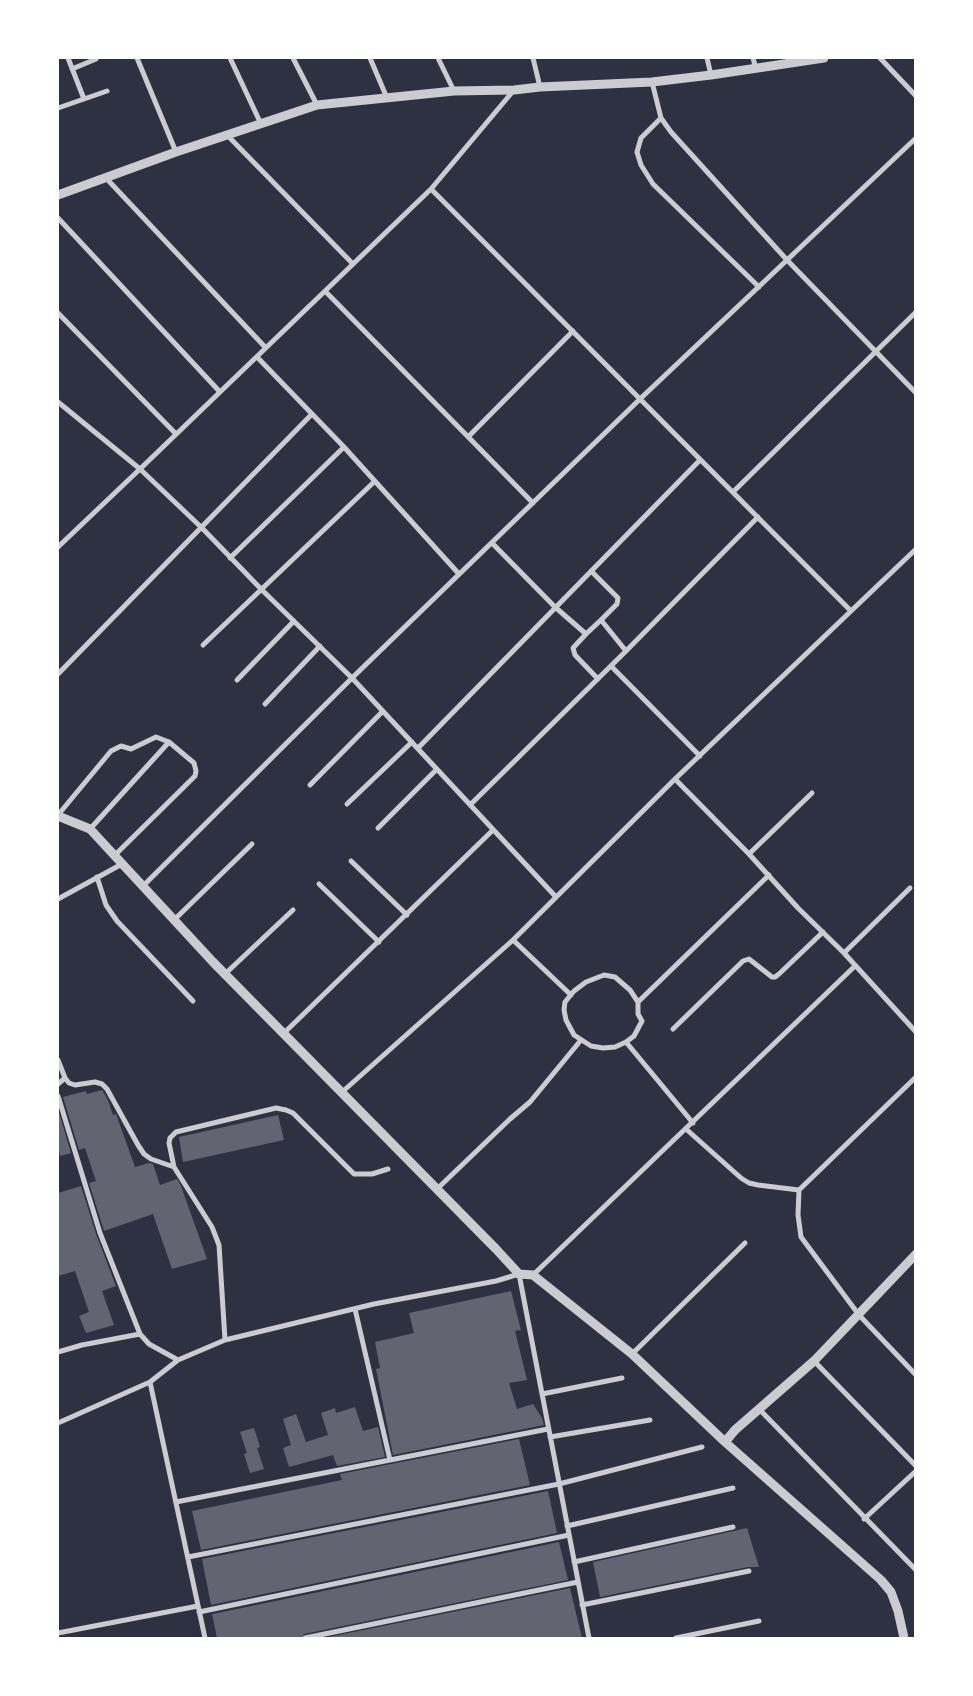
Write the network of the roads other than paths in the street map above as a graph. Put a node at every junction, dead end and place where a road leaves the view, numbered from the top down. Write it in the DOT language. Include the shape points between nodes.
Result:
graph roads {
  1 [pos="68,58"];
  2 [pos="137,58"];
  3 [pos="230,58"];
  4 [pos="293,58"];
  5 [pos="370,58"];
  6 [pos="438,58"];
  7 [pos="533,58"];
  8 [pos="707,58"];
  9 [pos="753,58"];
  10 [pos="824,58"];
  11 [pos="880,58"];
  12 [pos="96,59"];
  13 [pos="72,69"];
  14 [pos="756,69"];
  15 [pos="711,75"];
  16 [pos="652,82"];
  17 [pos="540,86"];
  18 [pos="514,90"];
  19 [pos="107,91"];
  20 [pos="454,91"];
  21 [pos="916,96"];
  22 [pos="388,98"];
  23 [pos="84,99"];
  24 [pos="317,105"];
  25 [pos="58,108"];
  26 [pos="661,118"];
  27 [pos="261,124"];
  28 [pos="227,135"];
  29 [pos="916,138"];
  30 [pos="176,152"];
  31 [pos="104,177"];
  32 [pos="431,189"];
  33 [pos="58,195"];
  34 [pos="58,218"];
  35 [pos="787,260"];
  36 [pos="352,264"];
  37 [pos="759,287"];
  38 [pos="325,291"];
  39 [pos="916,312"];
  40 [pos="58,313"];
  41 [pos="572,331"];
  42 [pos="265,347"];
  43 [pos="876,352"];
  44 [pos="257,357"];
  45 [pos="220,392"];
  46 [pos="916,393"];
  47 [pos="640,399"];
  48 [pos="58,402"];
  49 [pos="312,414"];
  50 [pos="176,434"];
  51 [pos="468,437"];
  52 [pos="344,447"];
  53 [pos="700,460"];
  54 [pos="140,469"];
  55 [pos="375,481"];
  56 [pos="733,492"];
  57 [pos="533,503"];
  58 [pos="758,517"];
  59 [pos="202,528"];
  60 [pos="492,543"];
  61 [pos="58,547"];
  62 [pos="916,549"];
  63 [pos="230,558"];
  64 [pos="591,571"];
  65 [pos="459,574"];
  66 [pos="262,590"];
  67 [pos="555,607"];
  68 [pos="850,610"];
  69 [pos="601,620"];
  70 [pos="294,621"];
  71 [pos="586,634"];
  72 [pos="203,645"];
  73 [pos="320,646"];
  74 [pos="626,651"];
  75 [pos="611,666"];
  76 [pos="58,674"];
  77 [pos="352,678"];
  78 [pos="598,678"];
  79 [pos="237,680"];
  80 [pos="265,704"];
  81 [pos="383,711"];
  82 [pos="169,742"];
  83 [pos="412,742"];
  84 [pos="418,748"];
  85 [pos="700,756"];
  86 [pos="437,769"];
  87 [pos="676,780"];
  88 [pos="310,784"];
  89 [pos="812,793"];
  90 [pos="347,804"];
  91 [pos="470,805"];
  92 [pos="58,816"];
  93 [pos="378,828"];
  94 [pos="90,829"];
  95 [pos="493,830"];
  96 [pos="252,844"];
  97 [pos="749,854"];
  98 [pos="114,856"];
  99 [pos="351,861"];
  100 [pos="122,864"];
  101 [pos="769,875"];
  102 [pos="97,877"];
  103 [pos="319,884"];
  104 [pos="143,886"];
  105 [pos="910,888"];
  106 [pos="556,897"];
  107 [pos="58,899"];
  108 [pos="293,910"];
  109 [pos="407,914"];
  110 [pos="174,920"];
  111 [pos="823,932"];
  112 [pos="513,940"];
  113 [pos="379,942"];
  114 [pos="844,953"];
  115 [pos="855,966"];
  116 [pos="225,974"];
  117 [pos="570,995"];
  118 [pos="193,1001"];
  119 [pos="638,1002"];
  120 [pos="673,1029"];
  121 [pos="916,1032"];
  122 [pos="283,1034"];
  123 [pos="581,1040"];
  124 [pos="626,1042"];
  125 [pos="58,1060"];
  126 [pos="916,1076"];
  127 [pos="65,1078"];
  128 [pos="58,1084"];
  129 [pos="341,1094"];
  130 [pos="58,1096"];
  131 [pos="692,1123"];
  132 [pos="686,1129"];
  133 [pos="174,1167"];
  134 [pos="388,1169"];
  135 [pos="437,1189"];
  136 [pos="799,1190"];
  137 [pos="745,1243"];
  138 [pos="912,1259"];
  139 [pos="519,1274"];
  140 [pos="533,1275"];
  141 [pos="354,1309"];
  142 [pos="859,1315"];
  143 [pos="140,1334"];
  144 [pos="226,1340"];
  145 [pos="58,1352"];
  146 [pos="632,1354"];
  147 [pos="178,1360"];
  148 [pos="814,1361"];
  149 [pos="916,1376"];
  150 [pos="622,1378"];
  151 [pos="150,1382"];
  152 [pos="542,1394"];
  153 [pos="759,1409"];
  154 [pos="650,1420"];
  155 [pos="58,1423"];
  156 [pos="548,1429"];
  157 [pos="550,1437"];
  158 [pos="725,1442"];
  159 [pos="702,1446"];
  160 [pos="390,1460"];
  161 [pos="916,1466"];
  162 [pos="916,1471"];
  163 [pos="559,1484"];
  164 [pos="733,1488"];
  165 [pos="176,1502"];
  166 [pos="864,1519"];
  167 [pos="567,1526"];
  168 [pos="733,1527"];
  169 [pos="569,1535"];
  170 [pos="188,1557"];
  171 [pos="574,1562"];
  172 [pos="916,1570"];
  173 [pos="749,1571"];
  174 [pos="578,1582"];
  175 [pos="582,1605"];
  176 [pos="199,1609"];
  177 [pos="759,1621"];
  178 [pos="58,1633"];
  179 [pos="205,1638"];
  180 [pos="305,1638"];
  181 [pos="589,1638"];
  182 [pos="676,1638"];
  183 [pos="904,1638"];
  1 -- 13 [label="street"];
  2 -- 30 [label="street"];
  3 -- 27 [label="street"];
  4 -- 24 [label="street"];
  5 -- 22 [label="street"];
  6 -- 20 [label="street"];
  7 -- 17 [label="street"];
  8 -- 15 [label="street"];
  9 -- 14 [label="street"];
  10 -- 14 [label="street"];
  11 -- 21 [label="street"];
  12 -- 13 [label="street"];
  13 -- 23 [label="street"];
  14 -- 15 [label="street"];
  15 -- 16 [label="street"];
  16 -- 17 [label="street"];
  16 -- 26 [label="street"];
  17 -- 18 [label="street"];
  18 -- 20 [label="street"];
  18 -- 32 [label="street"];
  19 -- 23 [label="street"];
  20 -- 22 [label="street"];
  22 -- 24 [label="street"];
  23 -- 25 [label="street"];
  24 -- 27 [label="street"];
  26 -- 35 [label="street"];
  26 -- 37 [label="street" via="641,138 637,152 641,165 653,184"];
  27 -- 28 [label="street"];
  28 -- 30 [label="street"];
  28 -- 36 [label="street"];
  29 -- 35 [label="street"];
  30 -- 31 [label="street"];
  31 -- 33 [label="street"];
  31 -- 42 [label="street"];
  32 -- 36 [label="street"];
  32 -- 41 [label="street"];
  34 -- 45 [label="street"];
  35 -- 37 [label="street"];
  35 -- 43 [label="street"];
  36 -- 38 [label="street"];
  37 -- 47 [label="street"];
  38 -- 42 [label="street"];
  38 -- 51 [label="street"];
  39 -- 43 [label="street"];
  40 -- 50 [label="street"];
  41 -- 47 [label="street"];
  41 -- 51 [label="street"];
  42 -- 44 [label="street"];
  43 -- 46 [label="street"];
  43 -- 56 [label="street"];
  44 -- 45 [label="street"];
  44 -- 49 [label="street"];
  45 -- 50 [label="street"];
  47 -- 53 [label="street"];
  47 -- 57 [label="street"];
  48 -- 54 [label="street"];
  49 -- 52 [label="street"];
  49 -- 59 [label="street"];
  50 -- 54 [label="street"];
  51 -- 57 [label="street"];
  52 -- 55 [label="street"];
  52 -- 63 [label="street"];
  53 -- 56 [label="street"];
  53 -- 64 [label="street"];
  54 -- 59 [label="street"];
  54 -- 61 [label="street"];
  55 -- 65 [label="street"];
  55 -- 66 [label="street"];
  56 -- 58 [label="street"];
  57 -- 60 [label="street"];
  58 -- 68 [label="street"];
  58 -- 74 [label="street"];
  59 -- 63 [label="street"];
  59 -- 76 [label="street"];
  60 -- 65 [label="street"];
  60 -- 67 [label="street"];
  62 -- 68 [label="street"];
  63 -- 66 [label="street"];
  64 -- 67 [label="street"];
  64 -- 69 [label="street" via="618,598 617,604"];
  65 -- 77 [label="street"];
  66 -- 70 [label="street"];
  66 -- 72 [label="street"];
  67 -- 71 [label="street"];
  67 -- 84 [label="street"];
  68 -- 85 [label="street"];
  69 -- 71 [label="street"];
  69 -- 74 [label="street"];
  70 -- 73 [label="street"];
  70 -- 79 [label="street"];
  71 -- 78 [label="street" via="573,648"];
  73 -- 77 [label="street"];
  73 -- 80 [label="street"];
  74 -- 75 [label="street"];
  75 -- 78 [label="street"];
  75 -- 85 [label="street"];
  77 -- 81 [label="street"];
  77 -- 104 [label="street"];
  78 -- 91 [label="street"];
  81 -- 83 [label="street"];
  81 -- 88 [label="street"];
  82 -- 92 [label="street" via="156,737 132,749 121,746 111,751"];
  82 -- 94 [label="street"];
  82 -- 98 [label="street" via="194,762 195,776"];
  83 -- 84 [label="street"];
  83 -- 90 [label="street"];
  84 -- 86 [label="street"];
  85 -- 87 [label="street"];
  86 -- 91 [label="street"];
  86 -- 93 [label="street"];
  87 -- 97 [label="street"];
  87 -- 106 [label="street"];
  89 -- 97 [label="street"];
  91 -- 95 [label="street"];
  92 -- 94 [label="street"];
  94 -- 98 [label="street"];
  95 -- 106 [label="street"];
  95 -- 109 [label="street"];
  96 -- 110 [label="street"];
  97 -- 101 [label="street"];
  98 -- 100 [label="street"];
  99 -- 109 [label="street"];
  100 -- 102 [label="street"];
  100 -- 104 [label="street"];
  101 -- 111 [label="street"];
  101 -- 119 [label="street"];
  102 -- 107 [label="street"];
  102 -- 118 [label="street" via="106,905 117,921"];
  103 -- 113 [label="street"];
  104 -- 110 [label="street"];
  105 -- 114 [label="street"];
  106 -- 112 [label="street"];
  108 -- 116 [label="street"];
  109 -- 113 [label="street"];
  110 -- 116 [label="street"];
  111 -- 114 [label="street"];
  111 -- 120 [label="street" via="775,977 749,959 743,961"];
  112 -- 117 [label="street"];
  112 -- 129 [label="street"];
  113 -- 122 [label="street"];
  114 -- 115 [label="street"];
  115 -- 121 [label="street"];
  115 -- 131 [label="street"];
  116 -- 122 [label="street"];
  117 -- 119 [label="street" via="586,982 604,975 615,977"];
  117 -- 123 [label="street" via="565,1002 566,1020 574,1035"];
  119 -- 124 [label="street" via="642,1022"];
  122 -- 129 [label="street"];
  123 -- 124 [label="street" via="603,1048"];
  123 -- 135 [label="street" via="530,1102"];
  124 -- 131 [label="street"];
  125 -- 127 [label="street"];
  126 -- 136 [label="street"];
  127 -- 128 [label="street"];
  127 -- 133 [label="street" via="75,1085 102,1084 144,1154"];
  129 -- 135 [label="street"];
  130 -- 143 [label="street" via="100,1233"];
  131 -- 132 [label="street"];
  132 -- 136 [label="street" via="749,1183"];
  132 -- 140 [label="street"];
  133 -- 134 [label="street" via="169,1143 176,1132 276,1108 293,1113 354,1174 372,1174"];
  133 -- 144 [label="street" via="219,1245"];
  135 -- 139 [label="street"];
  136 -- 142 [label="street" via="801,1237"];
  137 -- 146 [label="street"];
  138 -- 142 [label="street"];
  139 -- 140 [label="street"];
  139 -- 141 [label="street"];
  139 -- 152 [label="street"];
  140 -- 146 [label="street"];
  141 -- 144 [label="street"];
  141 -- 160 [label="street"];
  142 -- 148 [label="street"];
  142 -- 149 [label="street"];
  143 -- 145 [label="street"];
  143 -- 147 [label="street" via="148,1344"];
  144 -- 147 [label="street"];
  146 -- 158 [label="street"];
  147 -- 151 [label="street"];
  148 -- 153 [label="street"];
  148 -- 161 [label="street"];
  150 -- 152 [label="street"];
  151 -- 155 [label="street"];
  151 -- 165 [label="street"];
  152 -- 156 [label="street"];
  153 -- 158 [label="street"];
  153 -- 166 [label="street"];
  154 -- 157 [label="street"];
  156 -- 157 [label="street"];
  156 -- 160 [label="street"];
  157 -- 163 [label="street"];
  158 -- 183 [label="street" via="881,1580 891,1592"];
  159 -- 163 [label="street"];
  160 -- 165 [label="street"];
  162 -- 166 [label="street"];
  163 -- 167 [label="street"];
  163 -- 170 [label="street"];
  164 -- 167 [label="street"];
  165 -- 170 [label="street"];
  166 -- 172 [label="street"];
  167 -- 169 [label="street"];
  168 -- 171 [label="street"];
  169 -- 171 [label="street"];
  169 -- 176 [label="street"];
  170 -- 176 [label="street"];
  171 -- 174 [label="street"];
  173 -- 175 [label="street"];
  174 -- 175 [label="street"];
  174 -- 180 [label="street"];
  175 -- 181 [label="street"];
  176 -- 178 [label="street"];
  176 -- 179 [label="street"];
  177 -- 182 [label="street"];
}
